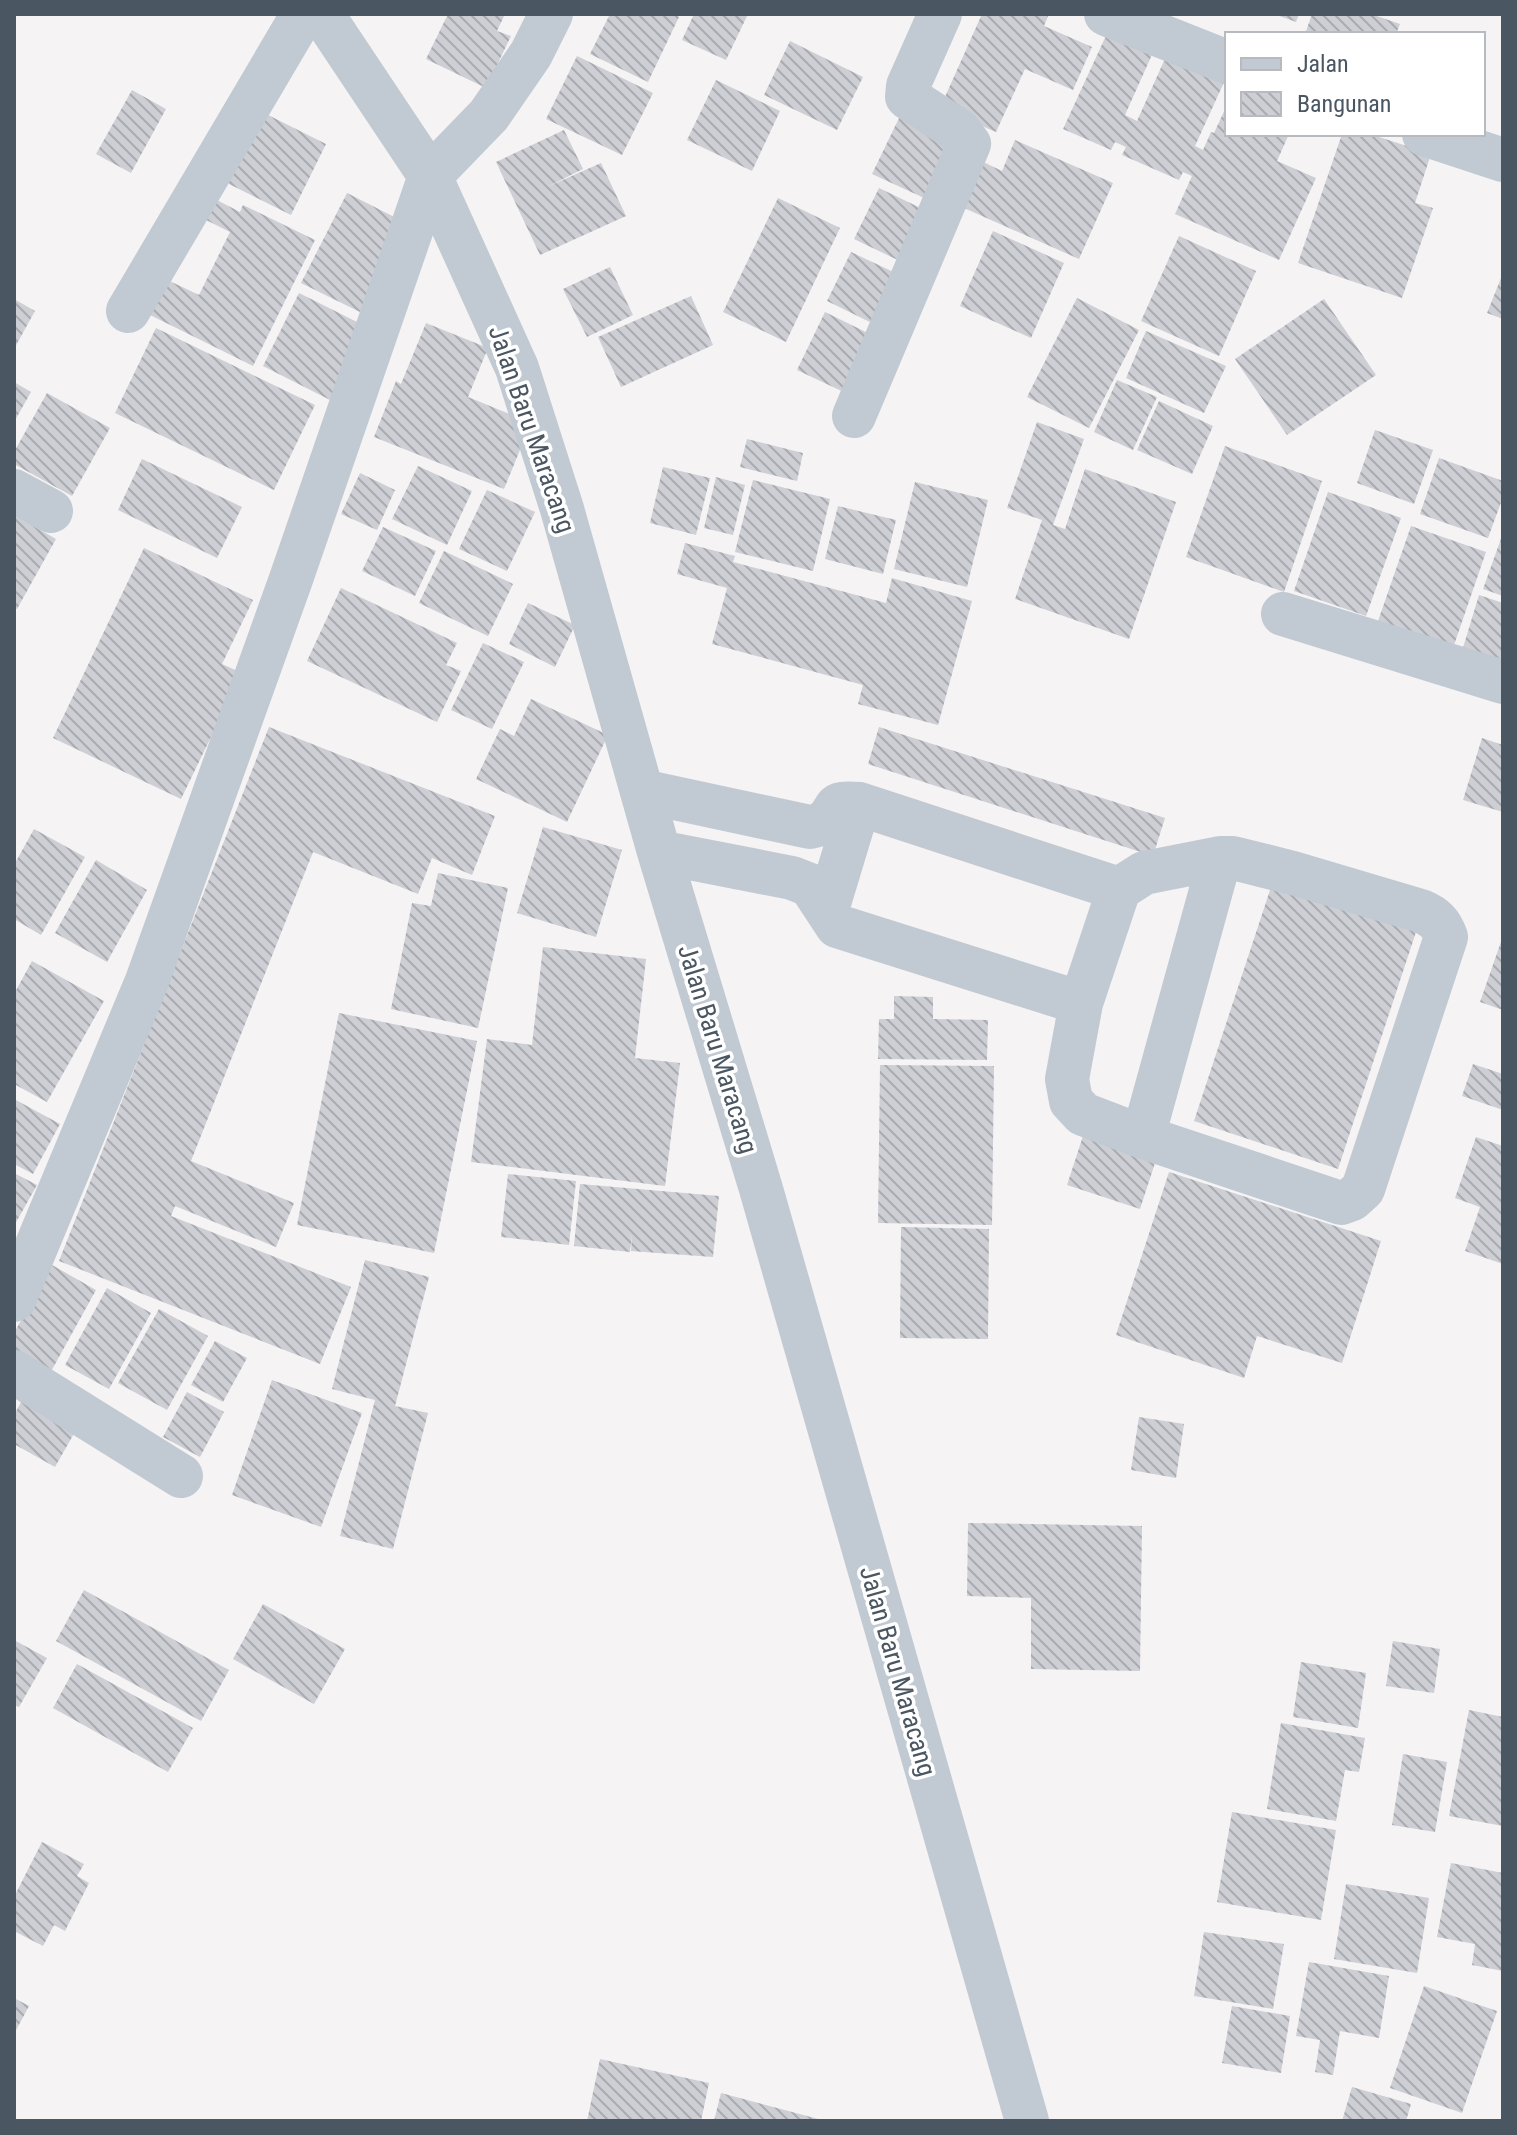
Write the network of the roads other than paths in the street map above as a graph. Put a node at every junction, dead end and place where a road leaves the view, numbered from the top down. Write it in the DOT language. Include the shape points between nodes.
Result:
graph roads {
  1 [pos="303,14"];
  2 [pos="322,14"];
  3 [pos="551,14"];
  4 [pos="940,14"];
  5 [pos="1106,14"];
  6 [pos="1225,61"];
  7 [pos="1430,136"];
  8 [pos="1503,160"];
  9 [pos="430,176"];
  10 [pos="128,311"];
  11 [pos="854,416"];
  12 [pos="1283,614"];
  13 [pos="1503,682"];
  14 [pos="642,791"];
  15 [pos="859,804"];
  16 [pos="659,852"];
  17 [pos="1220,858"];
  18 [pos="1119,889"];
  19 [pos="827,910"];
  20 [pos="1081,1003"];
  21 [pos="1143,1137"];
  22 [pos="14,1300"];
  23 [pos="14,1372"];
  24 [pos="181,1476"];
  25 [pos="1027,2121"];
  1 -- 10 [label="street"];
  2 -- 9 [label="street, Jalan Baru Maracang"];
  3 -- 9 [label="street" via="489,115"];
  4 -- 11 [label="street" via="907,97 959,131 969,144"];
  5 -- 6 [label="street"];
  7 -- 8 [label="street"];
  9 -- 14 [label="street, Jalan Baru Maracang" via="517,368"];
  9 -- 22 [label="street" via="147,981"];
  12 -- 13 [label="street"];
  14 -- 15 [label="street" via="810,827 824,822 842,803"];
  14 -- 16 [label="street, Jalan Baru Maracang"];
  15 -- 18 [label="street"];
  15 -- 19 [label="street"];
  16 -- 19 [label="street" via="801,881 810,885"];
  16 -- 25 [label="street, Jalan Baru Maracang" via="761,1189"];
  17 -- 18 [label="street" via="1144,873"];
  17 -- 21 [label="street"];
  17 -- 21 [label="street" via="1293,873 1421,911 1442,925 1446,937 1363,1189 1352,1199 1330,1201"];
  18 -- 20 [label="street"];
  19 -- 20 [label="street" via="837,926"];
  20 -- 21 [label="street" via="1067,1079 1071,1101 1083,1114"];
  23 -- 24 [label="street"];
}
